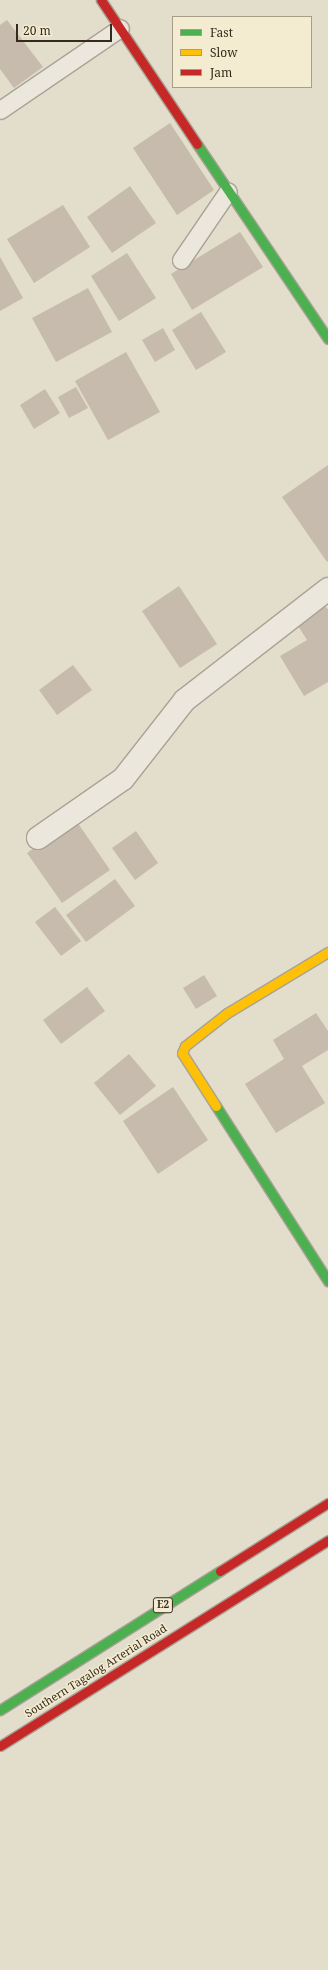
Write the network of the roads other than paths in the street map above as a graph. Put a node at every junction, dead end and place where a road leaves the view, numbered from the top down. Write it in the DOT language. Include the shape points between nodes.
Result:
graph roads {
  1 [pos="101,0"];
  2 [pos="120,28"];
  3 [pos="0,110"];
  4 [pos="228,191"];
  5 [pos="181,260"];
  6 [pos="328,339"];
  7 [pos="328,589"];
  8 [pos="38,838"];
  9 [pos="328,952"];
  10 [pos="328,1281"];
  11 [pos="328,1503"];
  12 [pos="328,1540"];
  13 [pos="0,1710"];
  14 [pos="0,1746"];
  1 -- 2 [label="main road"];
  2 -- 3 [label="lane"];
  2 -- 4 [label="main road"];
  4 -- 5 [label="lane"];
  4 -- 6 [label="main road"];
  7 -- 8 [label="street" via="186,700 122,779"];
  9 -- 10 [label="main road" via="227,1013 185,1046 182,1053"];
  11 -- 13 [label="main road, Southern Tagalog Arterial Road / E2"];
  12 -- 14 [label="main road, Southern Tagalog Arterial Road"];
}
